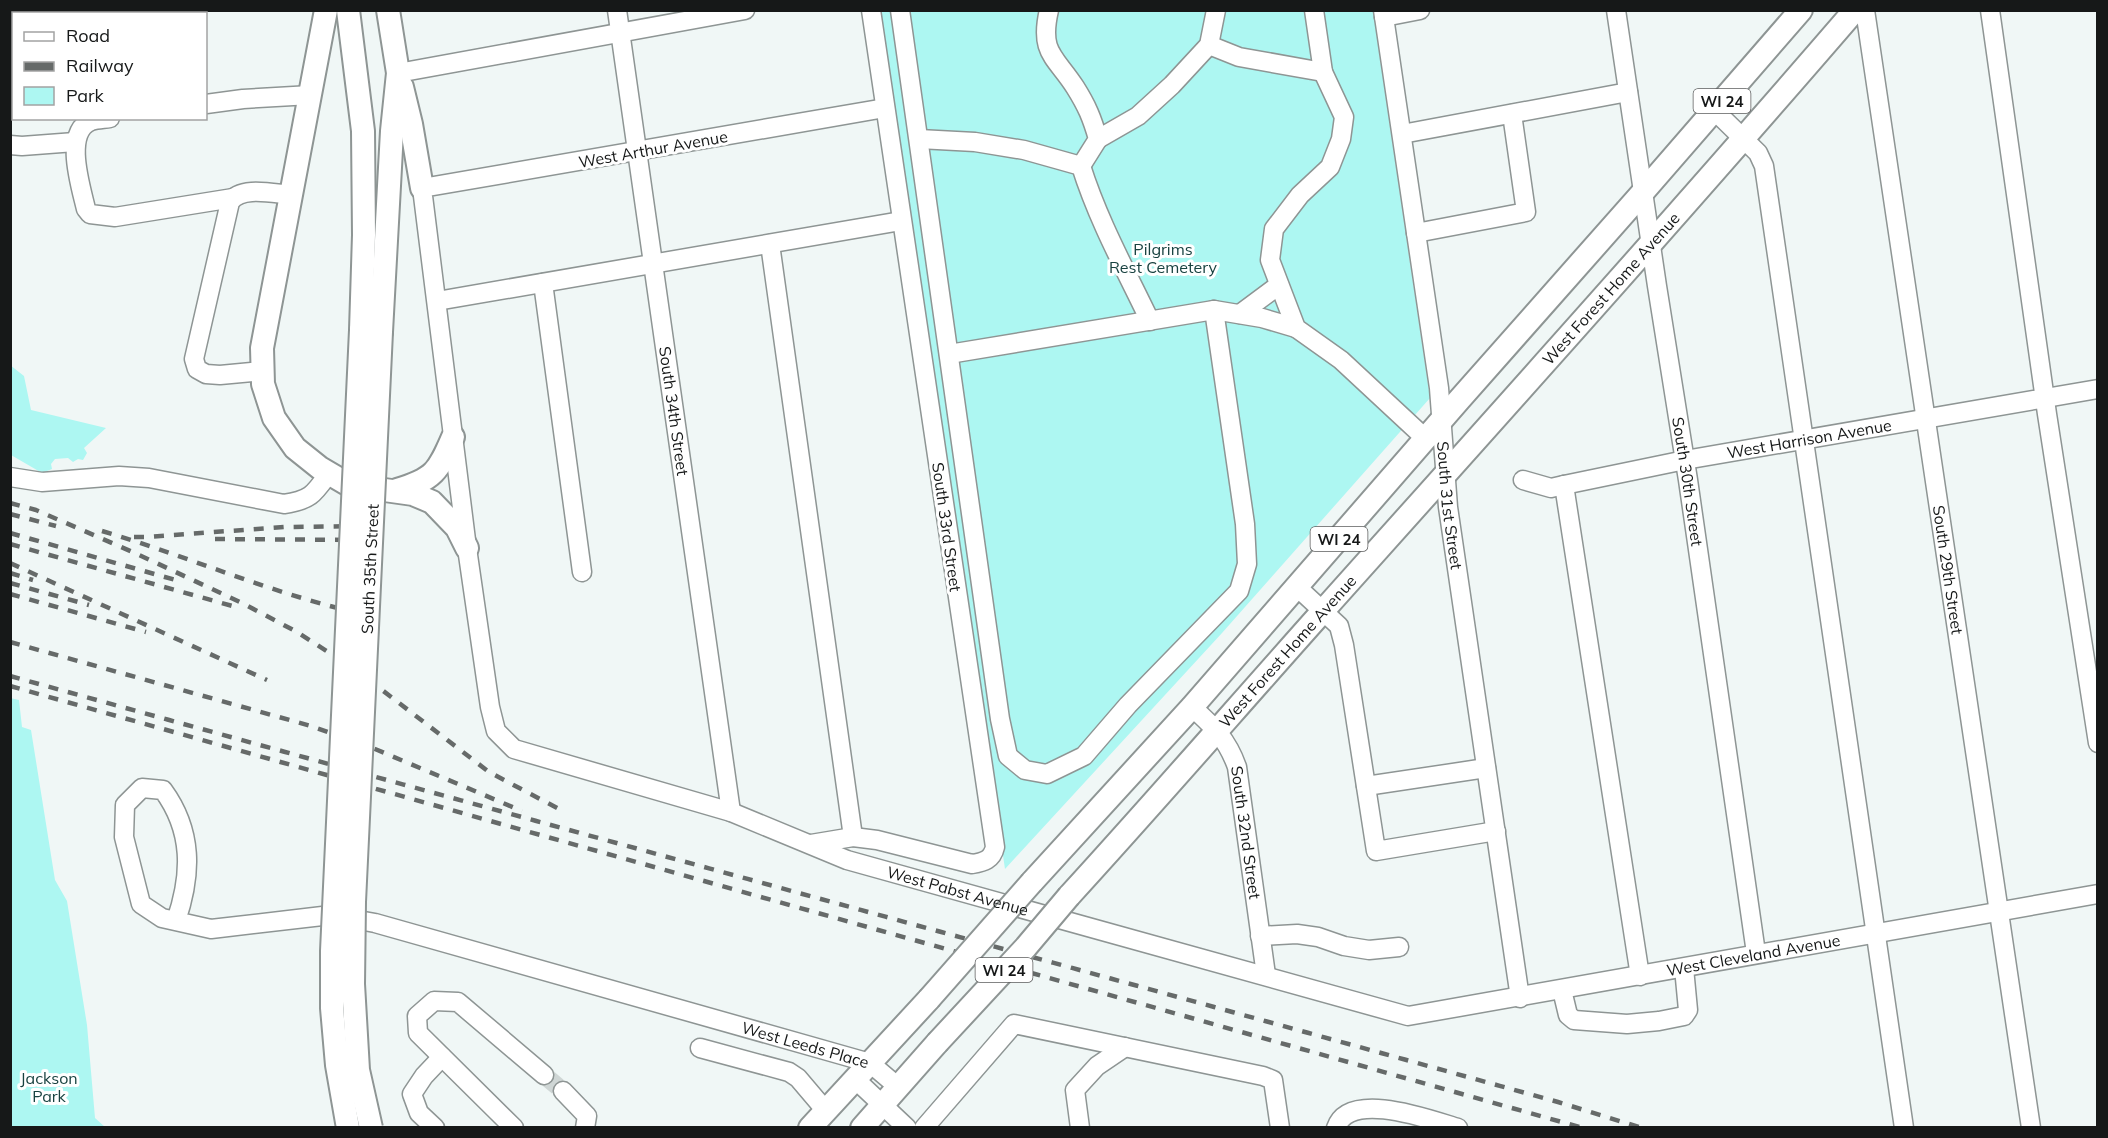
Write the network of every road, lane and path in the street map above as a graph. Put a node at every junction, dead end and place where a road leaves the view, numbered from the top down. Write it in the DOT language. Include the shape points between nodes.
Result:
graph roads {
  1 [pos="327,10"];
  2 [pos="348,10"];
  3 [pos="388,10"];
  4 [pos="617,10"];
  5 [pos="871,10"];
  6 [pos="900,10"];
  7 [pos="1049,10"];
  8 [pos="1216,10"];
  9 [pos="1314,10"];
  10 [pos="1420,10"];
  11 [pos="1616,10"];
  12 [pos="1801,10"];
  13 [pos="1855,10"];
  14 [pos="1865,10"];
  15 [pos="1990,10"];
  16 [pos="738,11"];
  17 [pos="1384,14"];
  18 [pos="620,32"];
  19 [pos="1209,45"];
  20 [pos="1323,72"];
  21 [pos="398,73"];
  22 [pos="1628,92"];
  23 [pos="311,95"];
  24 [pos="207,104"];
  25 [pos="885,108"];
  26 [pos="1714,110"];
  27 [pos="1512,114"];
  28 [pos="100,120"];
  29 [pos="1402,134"];
  30 [pos="1743,137"];
  31 [pos="919,138"];
  32 [pos="1098,139"];
  33 [pos="75,142"];
  34 [pos="10,145"];
  35 [pos="638,151"];
  36 [pos="1081,166"];
  37 [pos="422,189"];
  38 [pos="1643,192"];
  39 [pos="292,195"];
  40 [pos="232,198"];
  41 [pos="901,221"];
  42 [pos="1416,233"];
  43 [pos="1650,243"];
  44 [pos="770,244"];
  45 [pos="654,264"];
  46 [pos="543,283"];
  47 [pos="1279,285"];
  48 [pos="437,301"];
  49 [pos="1214,310"];
  50 [pos="1240,314"];
  51 [pos="1150,321"];
  52 [pos="1296,328"];
  53 [pos="371,331"];
  54 [pos="949,354"];
  55 [pos="263,371"];
  56 [pos="2097,388"];
  57 [pos="2044,398"];
  58 [pos="1927,419"];
  59 [pos="1442,420"];
  60 [pos="453,437"];
  61 [pos="1426,439"];
  62 [pos="1804,441"];
  63 [pos="1685,460"];
  64 [pos="329,473"];
  65 [pos="1445,474"];
  66 [pos="10,477"];
  67 [pos="1523,480"];
  68 [pos="1564,485"];
  69 [pos="397,490"];
  70 [pos="467,548"];
  71 [pos="582,572"];
  72 [pos="1297,587"];
  73 [pos="1323,611"];
  74 [pos="1192,707"];
  75 [pos="1217,730"];
  76 [pos="2097,743"];
  77 [pos="1486,768"];
  78 [pos="1366,786"];
  79 [pos="731,812"];
  80 [pos="1496,831"];
  81 [pos="853,837"];
  82 [pos="810,844"];
  83 [pos="2097,894"];
  84 [pos="1999,911"];
  85 [pos="176,921"];
  86 [pos="1875,932"];
  87 [pos="1260,936"];
  88 [pos="1399,947"];
  89 [pos="1756,953"];
  90 [pos="1684,968"];
  91 [pos="1266,975"];
  92 [pos="1640,976"];
  93 [pos="1562,990"];
  94 [pos="1520,998"];
  95 [pos="1408,1016"];
  96 [pos="808,1045"];
  97 [pos="1125,1047"];
  98 [pos="700,1048"];
  99 [pos="442,1057"];
  100 [pos="862,1071"];
  101 [pos="791,1074"];
  102 [pos="544,1075"];
  103 [pos="897,1086"];
  104 [pos="563,1091"];
  105 [pos="882,1104"];
  106 [pos="826,1111"];
  107 [pos="348,1128"];
  108 [pos="371,1128"];
  109 [pos="435,1128"];
  110 [pos="514,1128"];
  111 [pos="585,1128"];
  112 [pos="810,1128"];
  113 [pos="862,1128"];
  114 [pos="907,1128"];
  115 [pos="924,1128"];
  116 [pos="1080,1128"];
  117 [pos="1280,1128"];
  118 [pos="1336,1128"];
  119 [pos="1458,1128"];
  120 [pos="1904,1128"];
  121 [pos="2031,1128"];
  1 -- 23 [label="main road"];
  2 -- 53 [label="main road, South 35th Street" via="363,131 364,235"];
  3 -- 21 [label="main road, South 35th Street"];
  4 -- 18 [label="street, South 34th Street"];
  5 -- 25 [label="street, South 33rd Street"];
  6 -- 31 [label="street"];
  7 -- 32 [label="street" via="1045,36 1052,58 1092,116"];
  8 -- 19 [label="street"];
  9 -- 20 [label="street"];
  10 -- 17 [label="street"];
  11 -- 22 [label="street, South 30th Street"];
  12 -- 26 [label="main road, West Forest Home Avenue / WI 24"];
  13 -- 30 [label="main road, West Forest Home Avenue / WI 24"];
  14 -- 58 [label="street, South 29th Street"];
  15 -- 57 [label="street"];
  16 -- 18 [label="street"];
  17 -- 29 [label="street, South 31st Street"];
  18 -- 21 [label="street"];
  18 -- 35 [label="street, South 34th Street"];
  19 -- 20 [label="street" via="1239,57"];
  19 -- 32 [label="street" via="1138,116"];
  20 -- 47 [label="street" via="1344,117 1341,140 1330,167 1300,195 1274,229 1270,261"];
  21 -- 37 [label="main road"];
  21 -- 53 [label="main road, South 35th Street"];
  22 -- 27 [label="street"];
  22 -- 38 [label="street, South 30th Street"];
  23 -- 24 [label="street"];
  23 -- 39 [label="main road"];
  25 -- 35 [label="street, West Arthur Avenue"];
  25 -- 41 [label="street, South 33rd Street"];
  26 -- 30 [label="street"];
  26 -- 38 [label="main road, West Forest Home Avenue / WI 24"];
  27 -- 29 [label="street"];
  27 -- 42 [label="street" via="1526,212"];
  28 -- 33 [label="street" via="79,131"];
  29 -- 42 [label="street, South 31st Street"];
  30 -- 43 [label="main road, West Forest Home Avenue / WI 24"];
  30 -- 62 [label="street" via="1764,166"];
  31 -- 36 [label="street" via="1024,150"];
  31 -- 54 [label="street"];
  32 -- 36 [label="street"];
  33 -- 34 [label="street"];
  33 -- 40 [label="street" via="90,214 115,217"];
  35 -- 37 [label="street, West Arthur Avenue"];
  35 -- 45 [label="street, South 34th Street"];
  36 -- 51 [label="street" via="1105,231"];
  37 -- 48 [label="street"];
  38 -- 43 [label="street, South 30th Street"];
  38 -- 59 [label="main road, West Forest Home Avenue / WI 24"];
  39 -- 40 [label="street" via="245,192"];
  39 -- 55 [label="main road" via="262,348"];
  40 -- 55 [label="street" via="195,366 206,374"];
  41 -- 44 [label="street"];
  41 -- 81 [label="street, South 33rd Street" via="994,846 993,855 987,860 972,864"];
  42 -- 59 [label="street, South 31st Street"];
  43 -- 63 [label="street, South 30th Street"];
  43 -- 65 [label="main road, West Forest Home Avenue / WI 24"];
  44 -- 45 [label="street"];
  44 -- 81 [label="street"];
  45 -- 46 [label="street"];
  45 -- 79 [label="street, South 34th Street"];
  46 -- 48 [label="street"];
  46 -- 71 [label="street"];
  47 -- 50 [label="street"];
  47 -- 52 [label="street"];
  48 -- 60 [label="street"];
  49 -- 50 [label="street"];
  49 -- 51 [label="street"];
  49 -- 54 [label="street" via="1245,524 1247,564 1239,591 1084,756 1047,774 1025,770 1008,756"];
  50 -- 52 [label="street"];
  51 -- 54 [label="street"];
  52 -- 61 [label="street" via="1341,360"];
  53 -- 107 [label="main road, South 35th Street, bridge" via="332,951 336,1054"];
  53 -- 108 [label="main road, South 35th Street, bridge" via="353,984 358,1070"];
  55 -- 64 [label="main road" via="274,418 295,448"];
  56 -- 57 [label="street, West Harrison Avenue"];
  57 -- 58 [label="street, West Harrison Avenue"];
  57 -- 76 [label="street"];
  58 -- 62 [label="street, West Harrison Avenue"];
  58 -- 84 [label="street, South 29th Street"];
  59 -- 61 [label="main road, West Forest Home Avenue / WI 24"];
  59 -- 65 [label="street, South 31st Street"];
  60 -- 69 [label="main road" via="442,464 430,477"];
  60 -- 70 [label="street"];
  61 -- 72 [label="main road, West Forest Home Avenue / WI 24"];
  62 -- 63 [label="street, West Harrison Avenue"];
  62 -- 86 [label="street"];
  63 -- 68 [label="street, West Harrison Avenue"];
  63 -- 89 [label="street, South 30th Street"];
  64 -- 66 [label="street" via="312,496 284,504 149,478 119,476 42,482"];
  64 -- 69 [label="main road" via="349,484"];
  65 -- 73 [label="main road, West Forest Home Avenue / WI 24"];
  65 -- 77 [label="street, South 31st Street"];
  67 -- 68 [label="street, West Harrison Avenue" via="1551,488"];
  68 -- 92 [label="street"];
  69 -- 70 [label="main road" via="432,502 457,528"];
  70 -- 79 [label="street, West Pabst Avenue" via="496,731 514,748"];
  72 -- 73 [label="street"];
  72 -- 74 [label="main road, West Forest Home Avenue / WI 24"];
  73 -- 75 [label="main road, West Forest Home Avenue / WI 24"];
  73 -- 78 [label="street" via="1339,626 1344,645"];
  74 -- 75 [label="street, South 32nd Street"];
  74 -- 100 [label="main road, West Forest Home Avenue / WI 24, bridge"];
  75 -- 87 [label="street, South 32nd Street" via="1237,767"];
  75 -- 103 [label="main road, West Forest Home Avenue / WI 24, bridge" via="1026,947"];
  77 -- 78 [label="street"];
  77 -- 80 [label="street, South 31st Street"];
  78 -- 80 [label="street" via="1376,851"];
  79 -- 82 [label="street, West Pabst Avenue"];
  80 -- 94 [label="street, South 31st Street"];
  81 -- 82 [label="street, South 33rd Street"];
  82 -- 91 [label="street, West Pabst Avenue" via="896,874"];
  83 -- 84 [label="street, West Cleveland Avenue"];
  84 -- 86 [label="street, West Cleveland Avenue"];
  84 -- 121 [label="street, South 29th Street"];
  85 -- 85 [label="street, West Leeds Place" via="162,918 141,904 124,837 125,805 142,788 163,790 176,808 187,843"];
  85 -- 96 [label="street, West Leeds Place" via="211,929 331,915 375,923"];
  86 -- 89 [label="street, West Cleveland Avenue"];
  86 -- 120 [label="street"];
  87 -- 88 [label="street" via="1297,934 1369,950"];
  87 -- 91 [label="street, South 32nd Street"];
  89 -- 90 [label="street, West Cleveland Avenue"];
  90 -- 92 [label="street, West Cleveland Avenue"];
  90 -- 93 [label="street" via="1688,1010 1684,1016 1637,1023 1574,1020 1568,1014"];
  91 -- 95 [label="street, West Pabst Avenue"];
  92 -- 93 [label="street, West Cleveland Avenue"];
  93 -- 94 [label="street, West Cleveland Avenue"];
  94 -- 95 [label="street, West Cleveland Avenue"];
  96 -- 100 [label="street, West Leeds Place"];
  96 -- 101 [label="street"];
  97 -- 115 [label="street" via="1014,1023"];
  97 -- 116 [label="street" via="1097,1066 1075,1090"];
  97 -- 117 [label="street" via="1273,1080"];
  98 -- 101 [label="street"];
  99 -- 102 [label="street" via="418,1033 417,1016 434,1001 458,1002"];
  99 -- 109 [label="street" via="412,1094 419,1113"];
  99 -- 110 [label="street"];
  100 -- 103 [label="street, West Leeds Place"];
  100 -- 105 [label="street"];
  100 -- 106 [label="main road, West Forest Home Avenue / WI 24"];
  101 -- 106 [label="street"];
  103 -- 105 [label="main road, West Forest Home Avenue / WI 24"];
  104 -- 111 [label="street" via="587,1116"];
  105 -- 113 [label="main road, West Forest Home Avenue / WI 24"];
  105 -- 114 [label="street"];
  106 -- 112 [label="main road, West Forest Home Avenue / WI 24"];
  118 -- 119 [label="street" via="1338,1121 1355,1110 1373,1108"];
}
